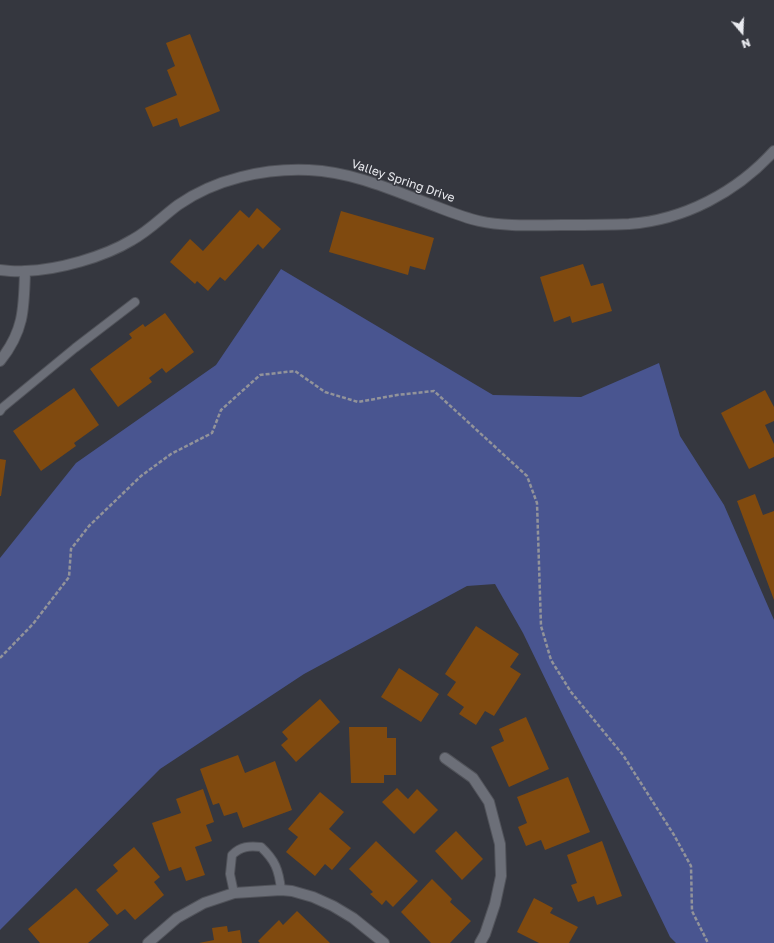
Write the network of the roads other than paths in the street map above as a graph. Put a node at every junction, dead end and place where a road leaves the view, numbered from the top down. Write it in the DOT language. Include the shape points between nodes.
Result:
graph roads {
  1 [pos="774,151"];
  2 [pos="0,270"];
  3 [pos="26,271"];
  4 [pos="135,302"];
  5 [pos="0,361"];
  6 [pos="0,411"];
  7 [pos="444,758"];
  8 [pos="281,890"];
  9 [pos="234,893"];
  10 [pos="148,943"];
  11 [pos="384,943"];
  12 [pos="480,943"];
  1 -- 3 [label="street, Valley Spring Drive" via="765,162 724,193 693,209 661,219 630,224 514,226 480,221 365,180 335,172 263,172 208,189 180,204 133,240 99,255 64,266"];
  2 -- 3 [label="street, Valley Spring Drive"];
  3 -- 5 [label="street" via="24,309 18,330 10,349"];
  4 -- 6 [label="lane"];
  7 -- 12 [label="street" via="473,778 489,802 500,844 501,876 495,904"];
  8 -- 9 [label="street"];
  8 -- 9 [label="lane" via="279,873 271,856 261,847 252,846 238,848 232,855 230,874"];
  8 -- 11 [label="street" via="313,897 333,906 353,918"];
  9 -- 10 [label="street" via="204,903 177,918"];
}
